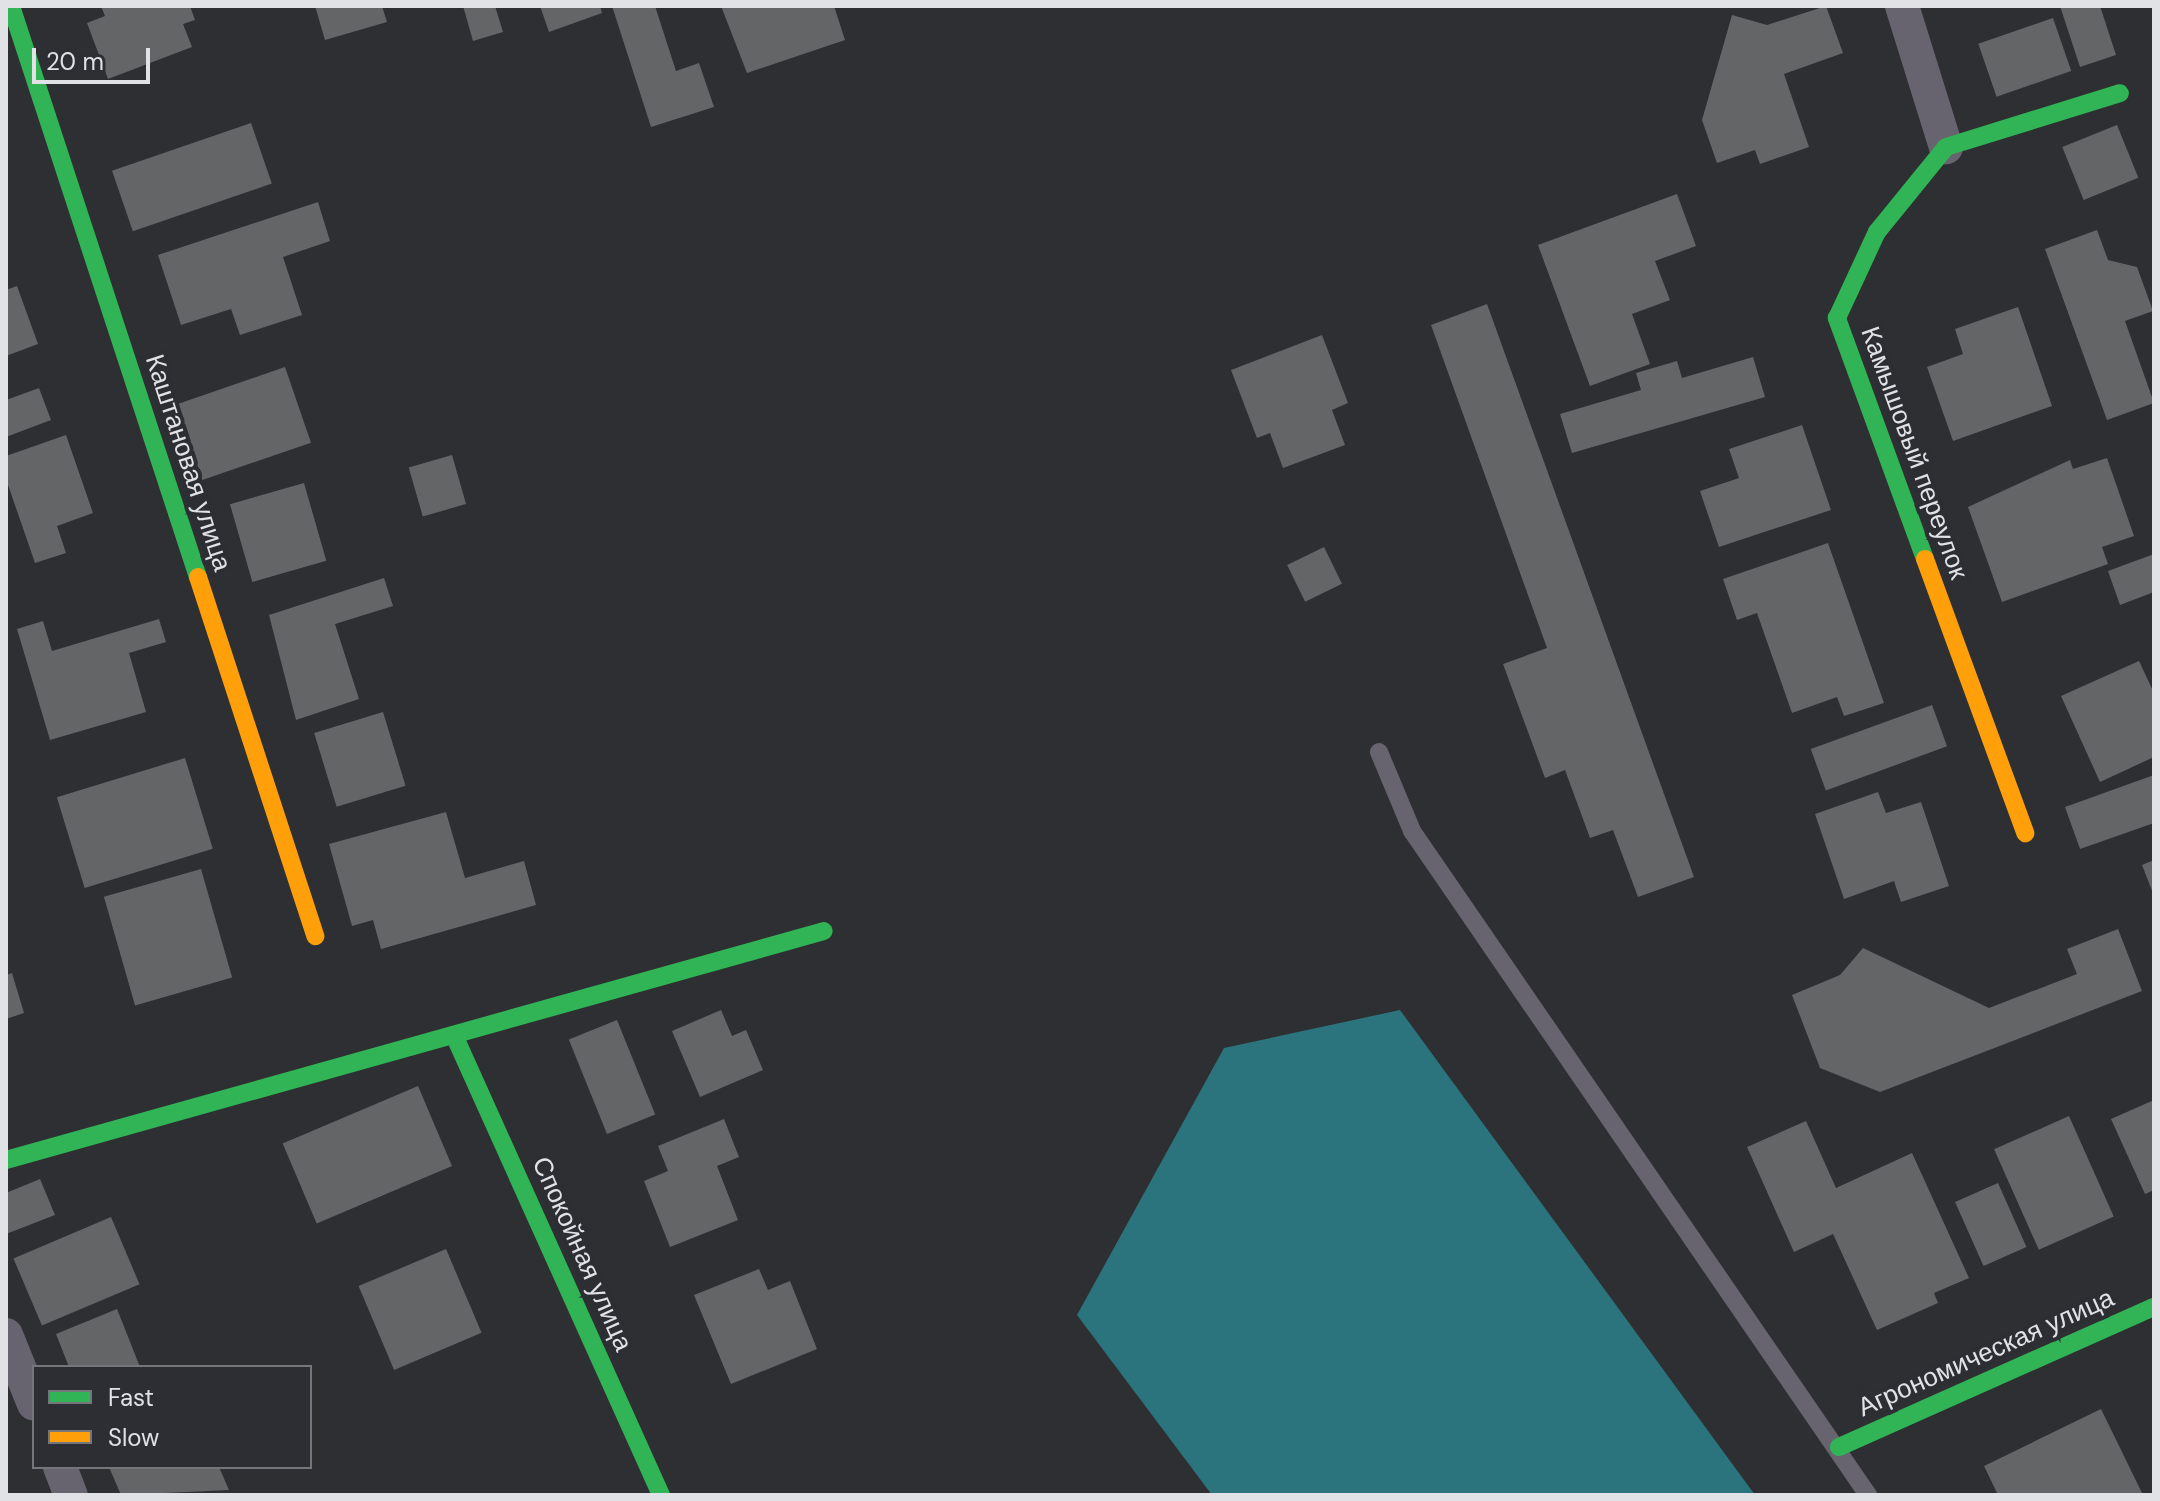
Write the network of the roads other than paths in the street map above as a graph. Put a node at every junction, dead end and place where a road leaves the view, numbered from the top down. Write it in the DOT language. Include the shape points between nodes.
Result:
graph roads {
  1 [pos="11,6"];
  2 [pos="1902,6"];
  3 [pos="2120,93"];
  4 [pos="1946,147"];
  5 [pos="1379,752"];
  6 [pos="2025,833"];
  7 [pos="824,931"];
  8 [pos="315,936"];
  9 [pos="454,1035"];
  10 [pos="6,1160"];
  11 [pos="2154,1307"];
  12 [pos="6,1335"];
  13 [pos="32,1399"];
  14 [pos="1839,1447"];
  15 [pos="61,1469"];
  16 [pos="71,1495"];
  17 [pos="661,1495"];
  18 [pos="1868,1495"];
  1 -- 8 [label="street, Каштановая улица"];
  2 -- 4 [label="street"];
  3 -- 4 [label="street"];
  4 -- 6 [label="street, Камышовый переулок" via="1877,232 1837,318"];
  5 -- 14 [label="lane" via="1412,831"];
  7 -- 9 [label="street"];
  9 -- 10 [label="street"];
  9 -- 17 [label="street, Спокойная улица"];
  11 -- 14 [label="street, Агрономическая улица"];
  12 -- 13 [label="street"];
  14 -- 18 [label="lane"];
  15 -- 16 [label="street"];
}
